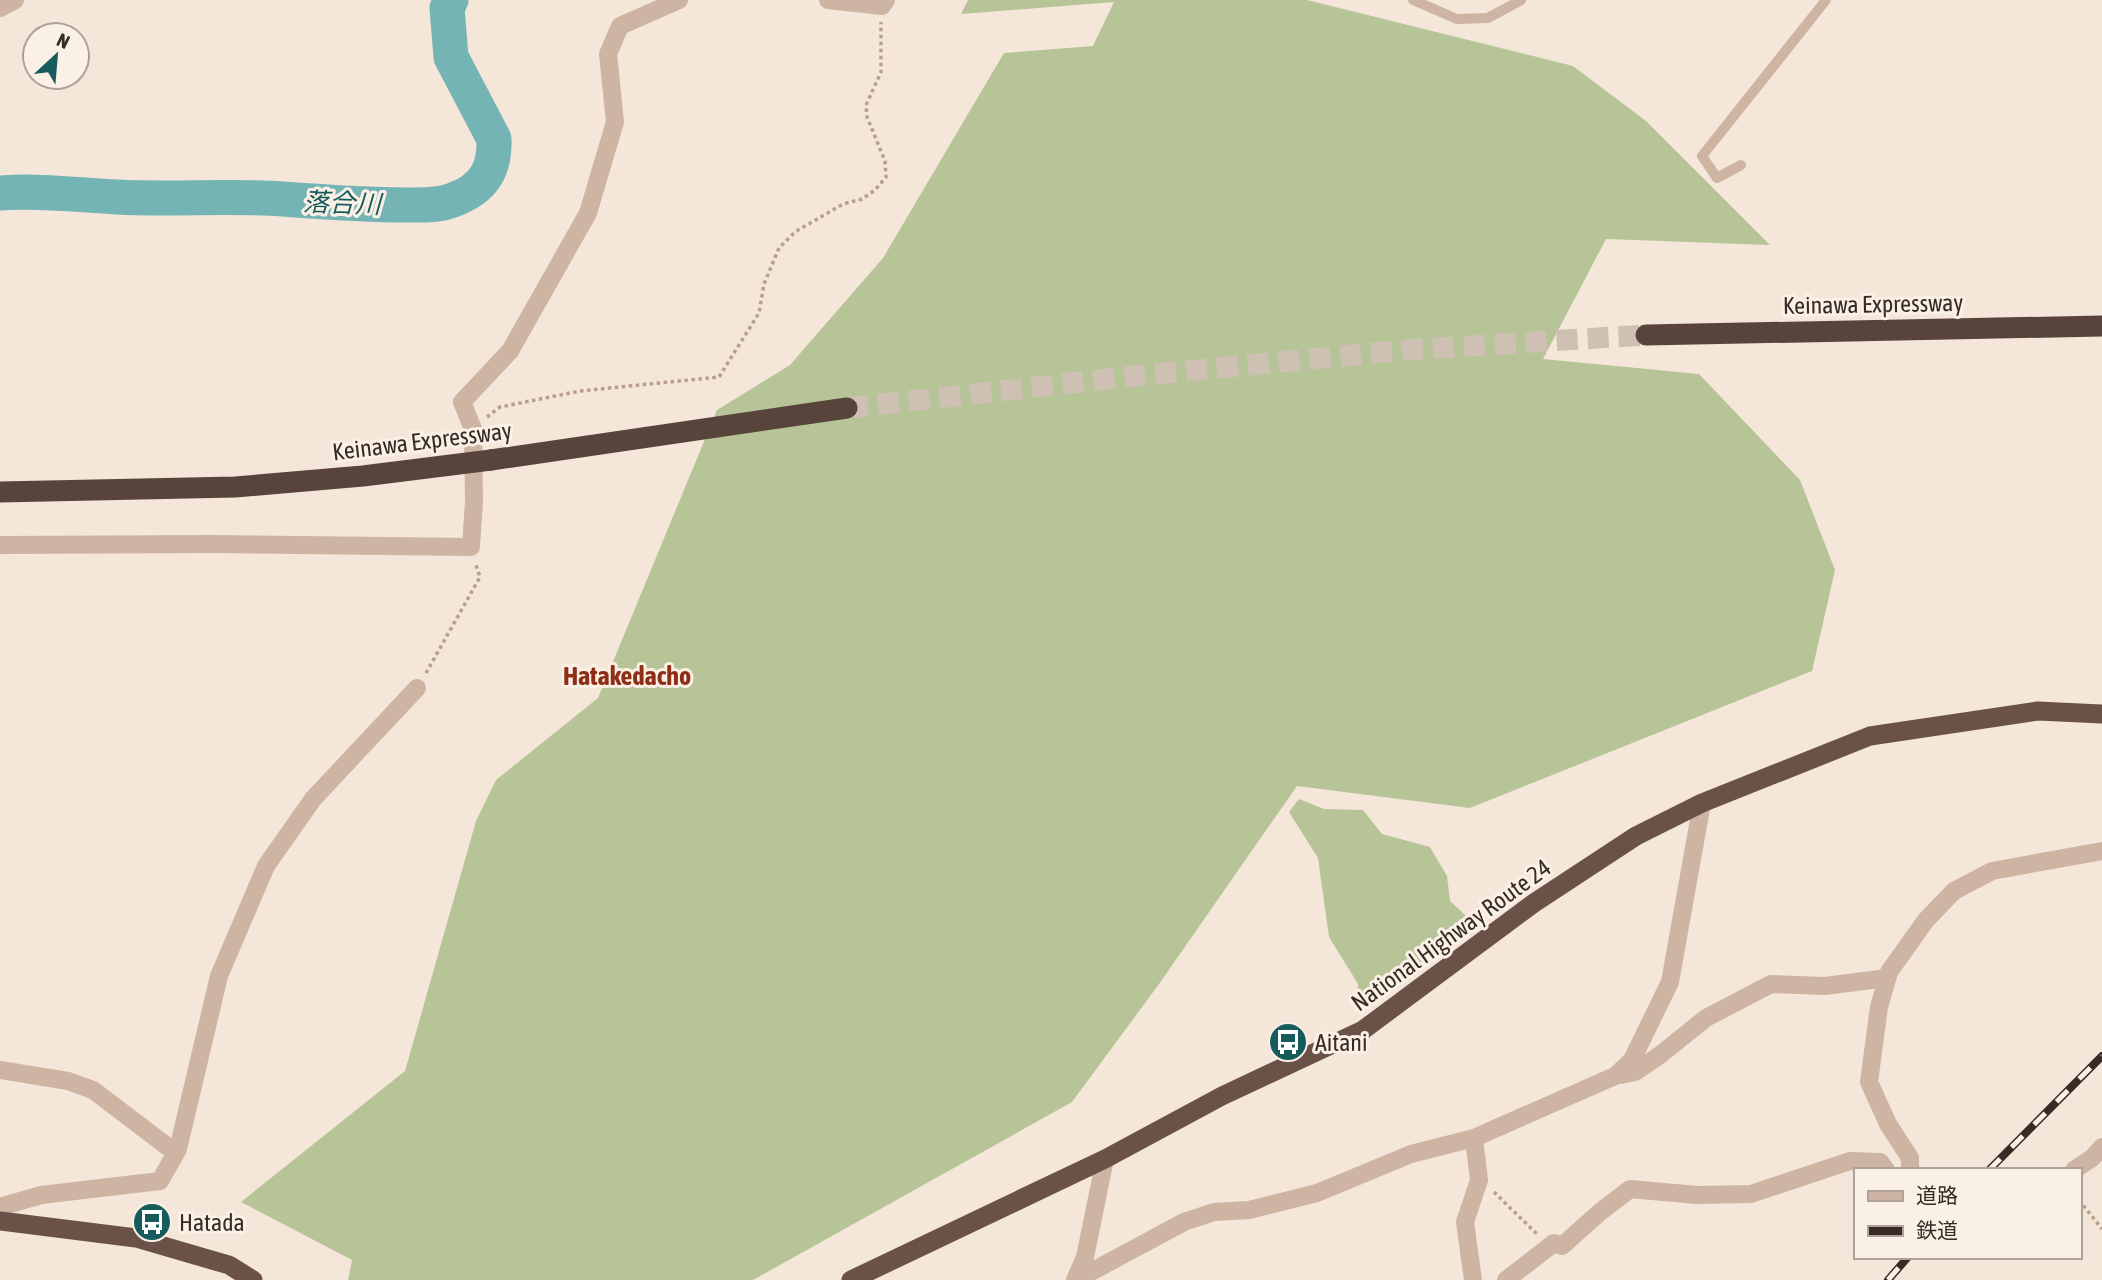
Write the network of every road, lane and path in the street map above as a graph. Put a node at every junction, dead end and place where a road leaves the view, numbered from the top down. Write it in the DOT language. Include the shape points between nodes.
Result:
graph roads {
  1 [pos="15,0"];
  2 [pos="679,0"];
  3 [pos="828,0"];
  4 [pos="1413,0"];
  5 [pos="1521,0"];
  6 [pos="1826,0"];
  7 [pos="884,3"];
  8 [pos="0,8"];
  9 [pos="1741,165"];
  10 [pos="2102,326"];
  11 [pos="1646,335"];
  12 [pos="847,408"];
  13 [pos="473,429"];
  14 [pos="0,492"];
  15 [pos="2,545"];
  16 [pos="471,547"];
  17 [pos="417,688"];
  18 [pos="2102,714"];
  19 [pos="1702,803"];
  20 [pos="2102,851"];
  21 [pos="1887,978"];
  22 [pos="0,1070"];
  23 [pos="1615,1076"];
  24 [pos="1474,1138"];
  25 [pos="2102,1147"];
  26 [pos="178,1149"];
  27 [pos="1105,1159"];
  28 [pos="1884,1168"];
  29 [pos="1910,1168"];
  30 [pos="2077,1168"];
  31 [pos="1479,1180"];
  32 [pos="2081,1203"];
  33 [pos="0,1207"];
  34 [pos="0,1221"];
  35 [pos="2102,1229"];
  36 [pos="1550,1246"];
  37 [pos="253,1280"];
  38 [pos="851,1280"];
  39 [pos="1075,1280"];
  40 [pos="1473,1280"];
  41 [pos="1506,1280"];
  1 -- 8 [label="street"];
  2 -- 13 [label="street" via="620,26 608,54 615,122 588,213 510,351 462,402"];
  3 -- 7 [label="street"];
  4 -- 5 [label="lane" via="1457,19 1488,18"];
  6 -- 9 [label="lane" via="1702,156 1717,178"];
  7 -- 13 [label="path" via="881,72 866,105 886,177 862,199 843,204 795,232 779,248 764,284 759,313 719,377 580,391 499,407"];
  10 -- 11 [label="highway, Keinawa Expressway"];
  12 -- 14 [label="highway, Keinawa Expressway, bridge" via="363,476 235,487"];
  13 -- 16 [label="street"];
  15 -- 16 [label="street"];
  16 -- 17 [label="path" via="480,577"];
  17 -- 26 [label="street" via="313,799 266,866 219,976"];
  18 -- 19 [label="highway, National Highway Route 24" via="2038,711 1870,736"];
  19 -- 23 [label="street" via="1671,982 1632,1060"];
  19 -- 27 [label="highway, National Highway Route 24" via="1636,836 1534,903 1363,1030 1222,1096"];
  20 -- 21 [label="street" via="1992,871 1954,891 1926,920"];
  21 -- 23 [label="street" via="1825,986 1771,984 1706,1018 1635,1072"];
  21 -- 29 [label="street" via="1869,1082 1910,1158"];
  22 -- 26 [label="street" via="68,1081 93,1090 172,1150"];
  23 -- 24 [label="street"];
  24 -- 31 [label="street"];
  24 -- 39 [label="street" via="1411,1154 1317,1193 1184,1222"];
  25 -- 30 [label="street"];
  26 -- 33 [label="street" via="160,1181 41,1195"];
  27 -- 38 [label="highway, National Highway Route 24"];
  27 -- 39 [label="street" via="1085,1258"];
  28 -- 36 [label="street" via="1880,1162 1850,1161 1751,1194 1630,1189 1562,1245"];
  31 -- 36 [label="path"];
  31 -- 40 [label="street" via="1465,1222"];
  32 -- 35 [label="path"];
  34 -- 37 [label="highway" via="136,1238 229,1265"];
  36 -- 41 [label="street"];
}
